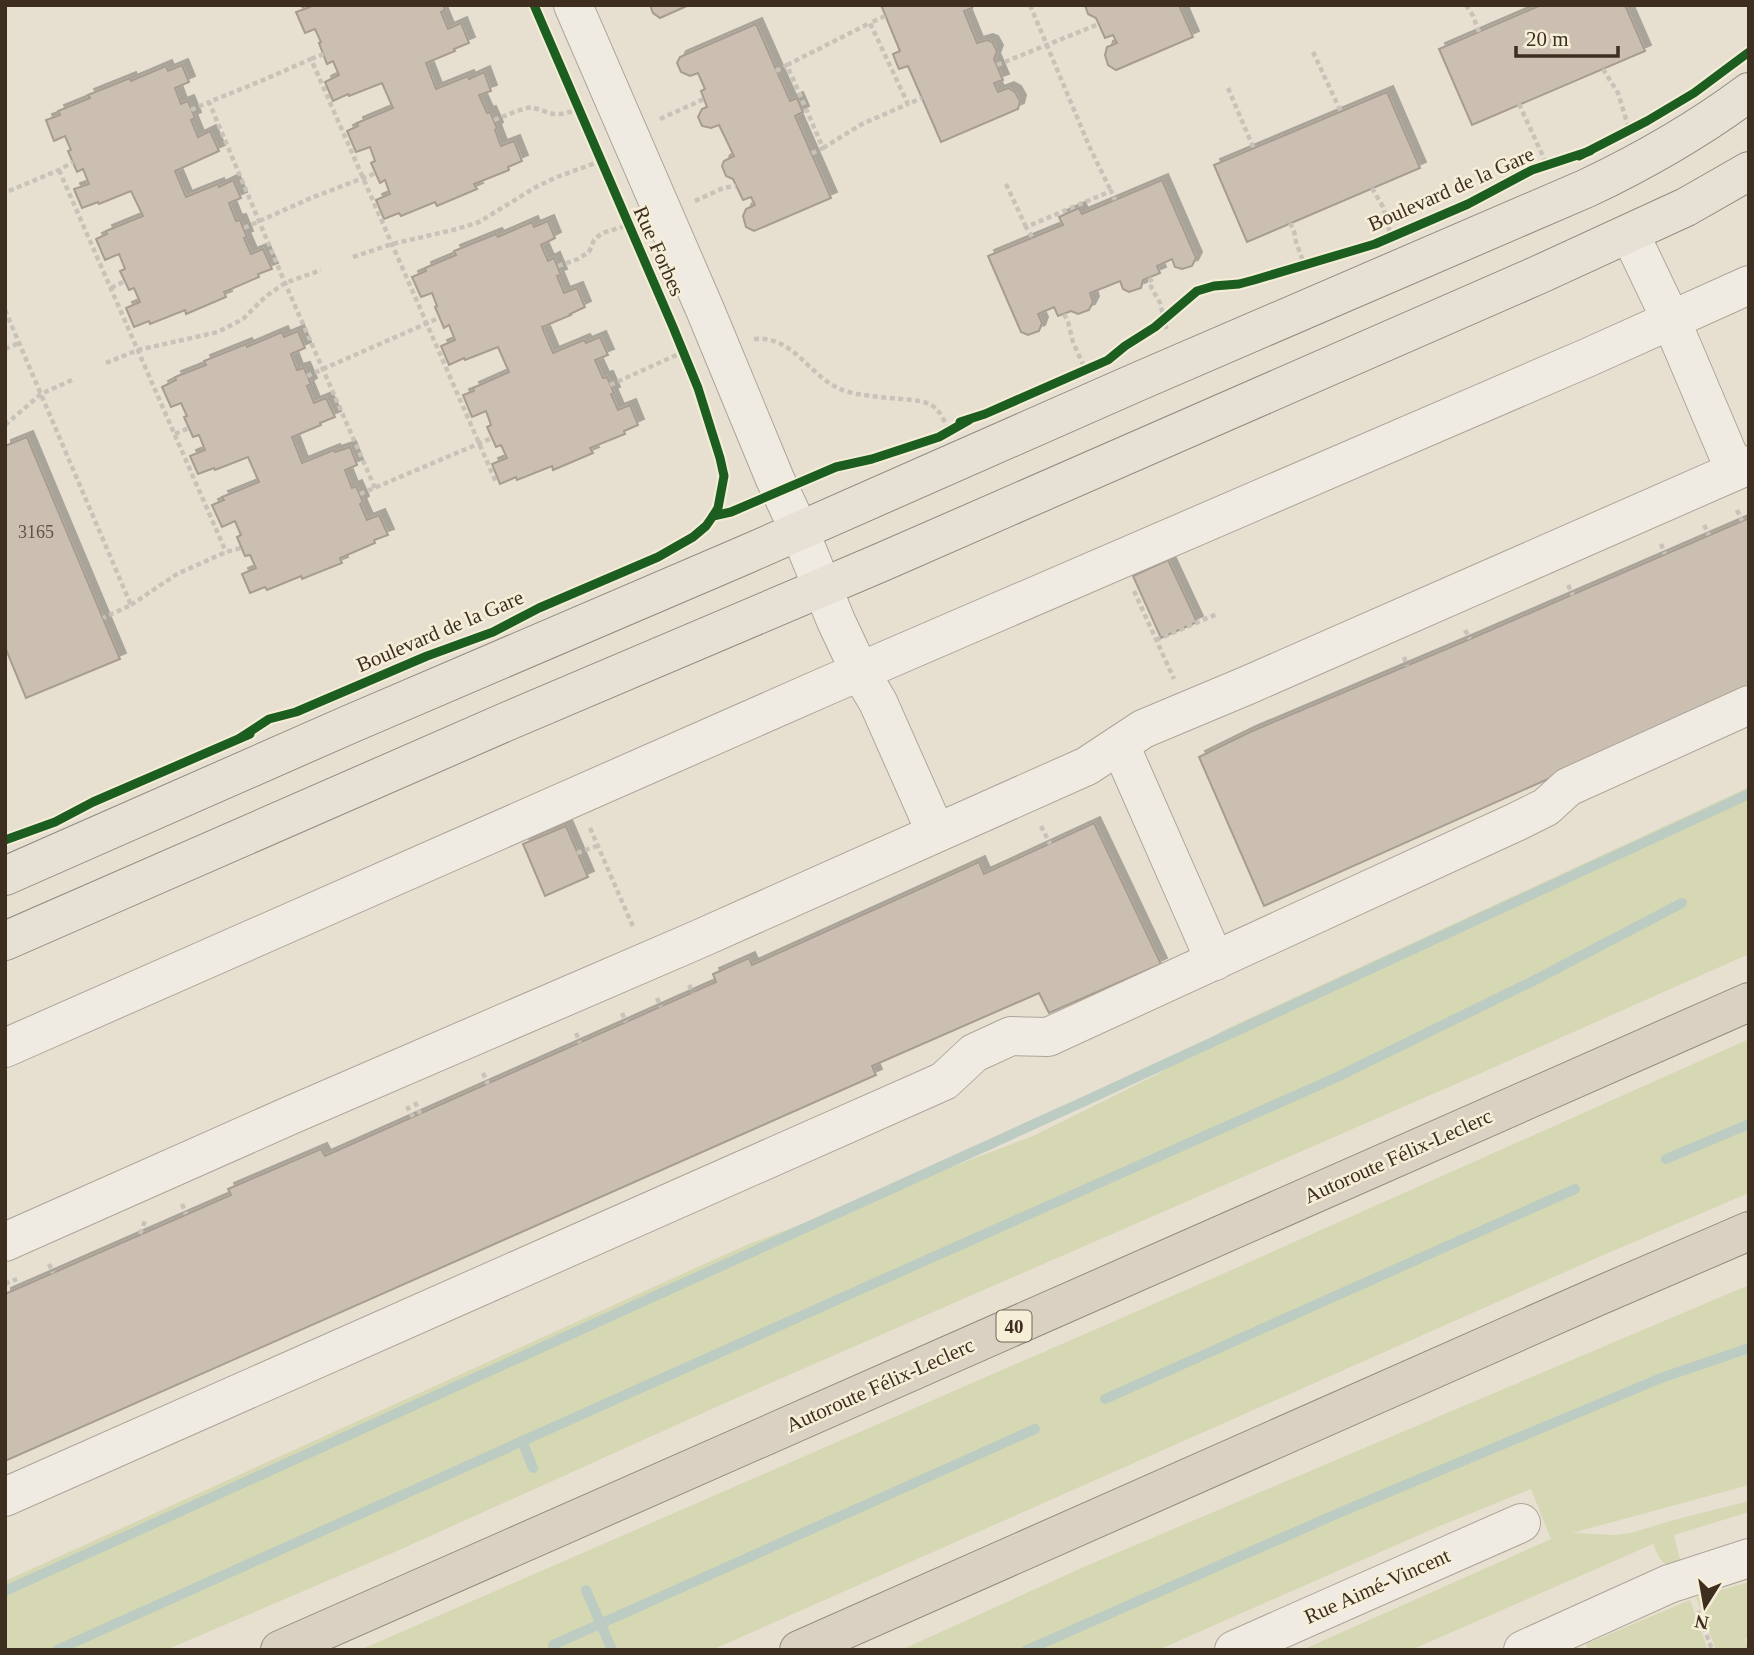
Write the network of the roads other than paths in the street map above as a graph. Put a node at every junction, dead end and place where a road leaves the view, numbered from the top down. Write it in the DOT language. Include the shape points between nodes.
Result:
graph roads {
  1 [pos="573,5"];
  2 [pos="1749,92"];
  3 [pos="1749,171"];
  4 [pos="1630,234"];
  5 [pos="1749,285"];
  6 [pos="1671,320"];
  7 [pos="1742,468"];
  8 [pos="799,530"];
  9 [pos="822,586"];
  10 [pos="860,672"];
  11 [pos="1749,705"];
  12 [pos="1120,745"];
  13 [pos="936,833"];
  14 [pos="5,876"];
  15 [pos="5,941"];
  16 [pos="1215,961"];
  17 [pos="1749,1002"];
  18 [pos="5,1048"];
  19 [pos="1749,1231"];
  20 [pos="5,1242"];
  21 [pos="5,1497"];
  22 [pos="1521,1523"];
  23 [pos="1749,1558"];
  24 [pos="280,1650"];
  25 [pos="799,1650"];
  26 [pos="1234,1650"];
  27 [pos="1523,1650"];
  1 -- 8 [label="street, Rue Forbes"];
  2 -- 8 [label="main road" via="1659,152 1587,188"];
  3 -- 4 [label="main road"];
  4 -- 6 [label="street"];
  4 -- 9 [label="main road"];
  5 -- 6 [label="street"];
  6 -- 7 [label="street"];
  6 -- 10 [label="street"];
  7 -- 12 [label="street" via="1143,729"];
  8 -- 9 [label="street, Rue Forbes"];
  8 -- 14 [label="main road"];
  9 -- 10 [label="street, Rue Forbes"];
  9 -- 15 [label="main road"];
  10 -- 13 [label="street, Rue Forbes"];
  10 -- 18 [label="street"];
  11 -- 16 [label="street" via="1568,787 1546,807 1516,822"];
  12 -- 13 [label="street" via="1087,766"];
  12 -- 16 [label="street"];
  13 -- 20 [label="street"];
  16 -- 21 [label="street" via="1048,1037 1011,1036 974,1053 944,1081"];
  17 -- 24 [label="highway, Autoroute Félix-Leclerc / 40"];
  19 -- 25 [label="highway"];
  22 -- 26 [label="street, Rue Aimé-Vincent"];
  23 -- 27 [label="street" via="1669,1584"];
}
